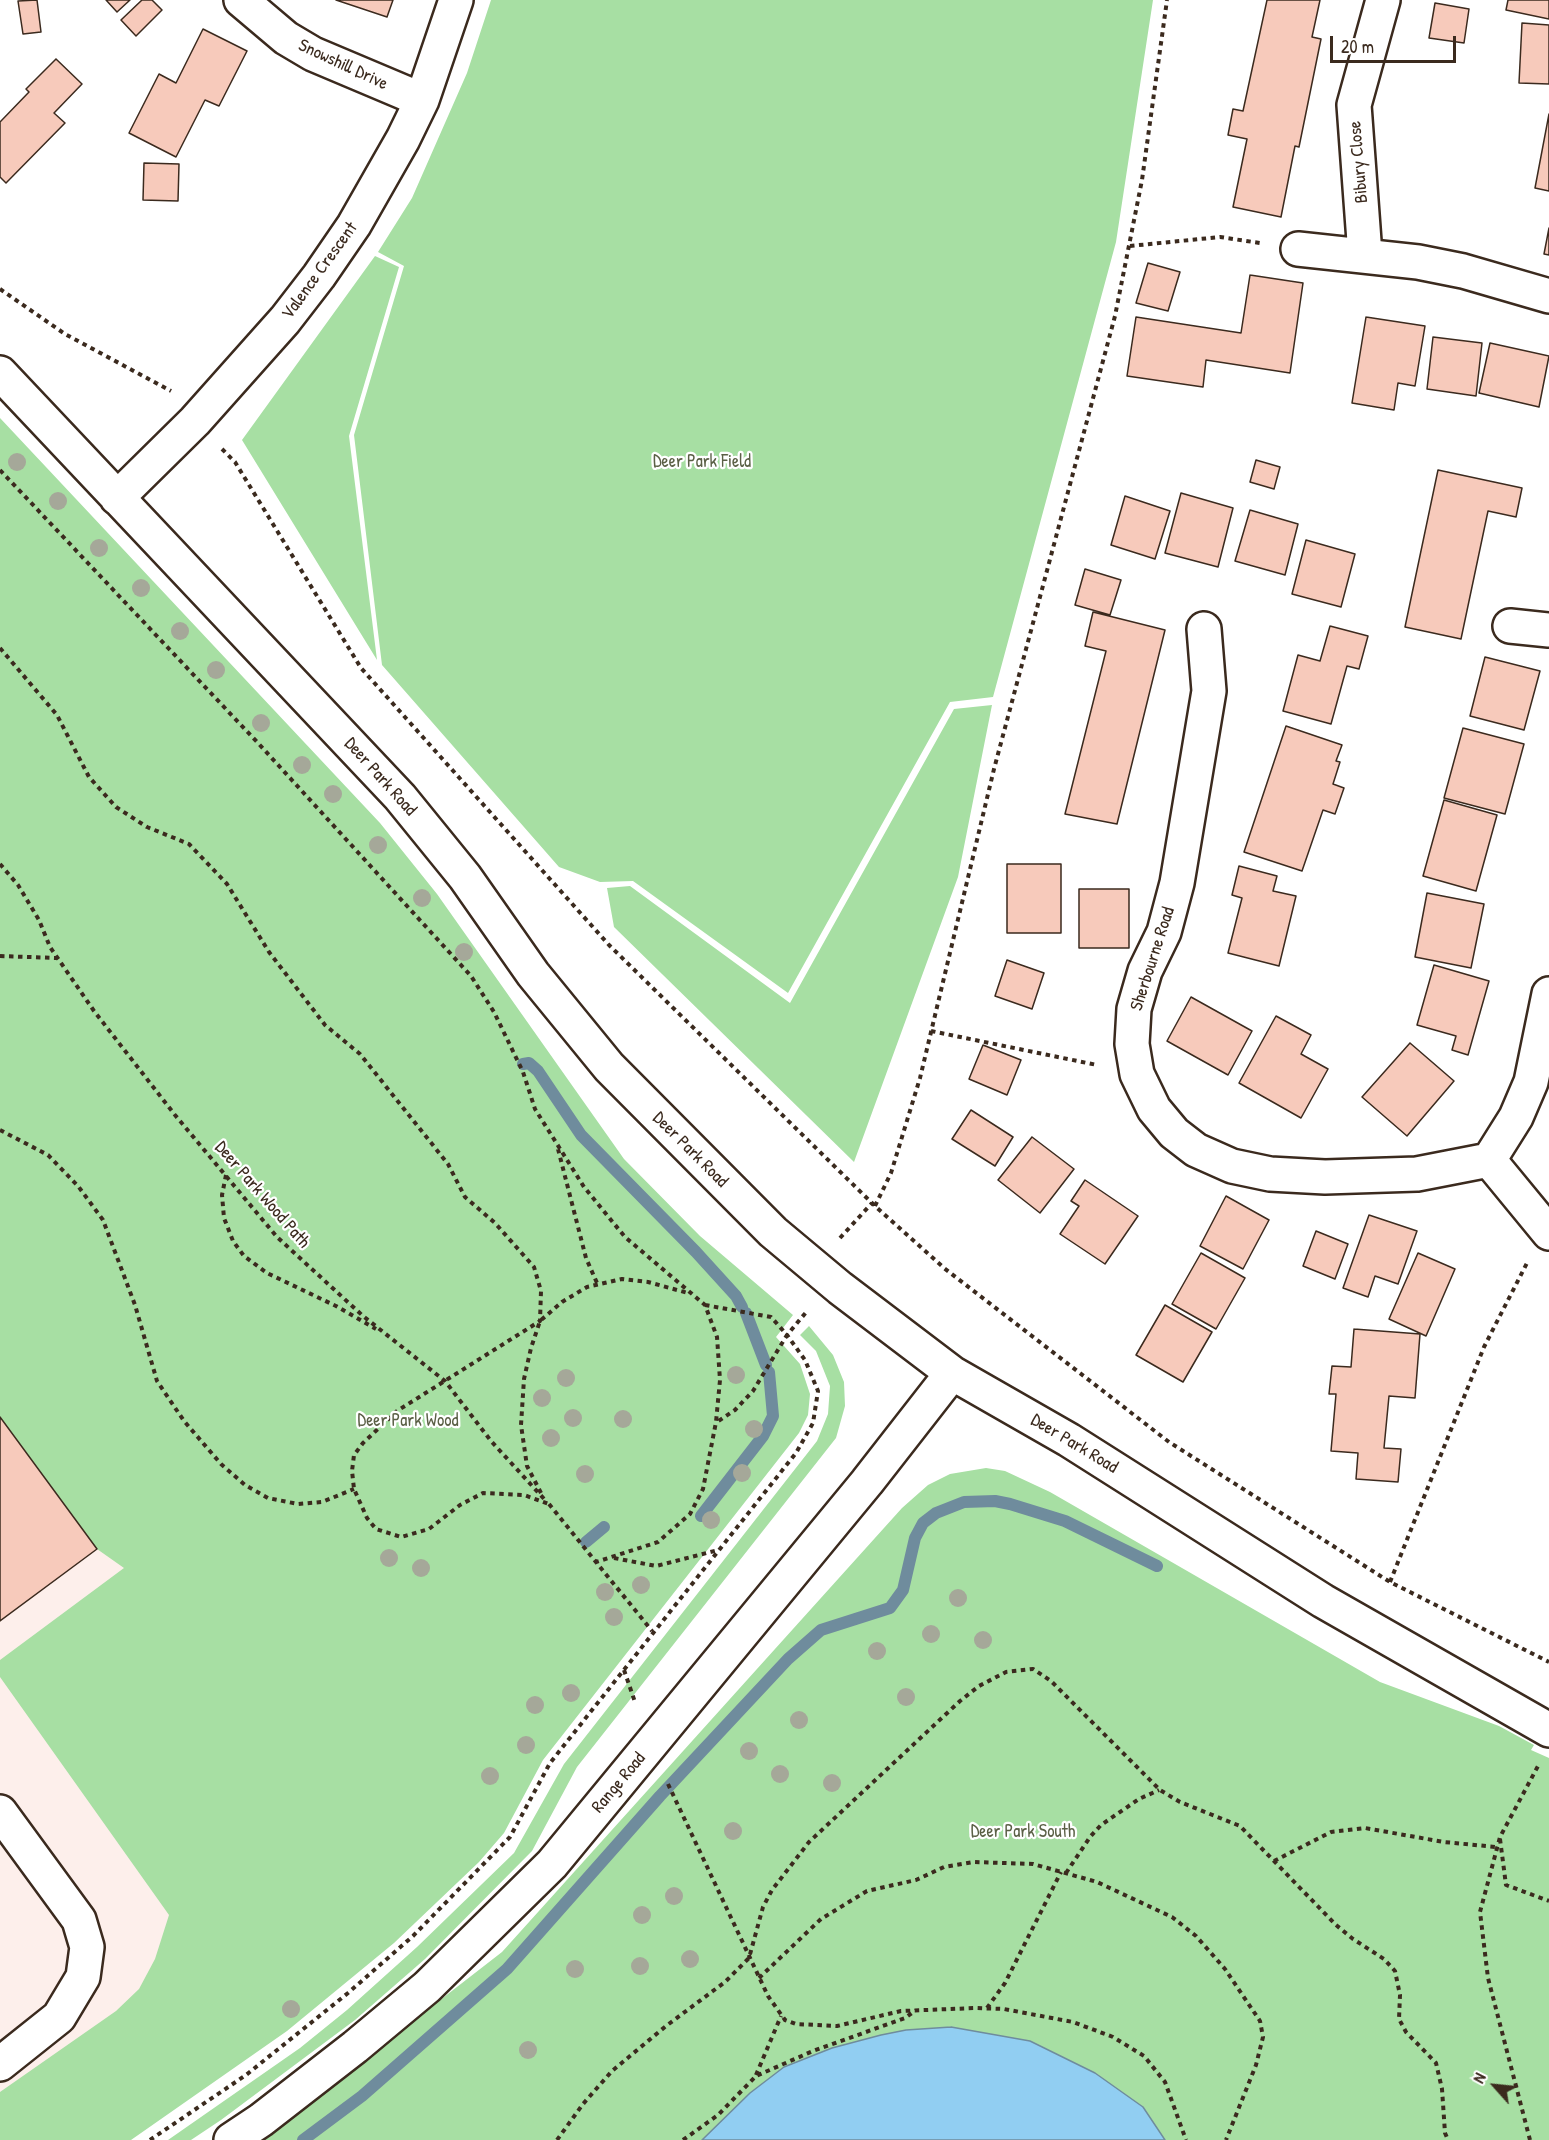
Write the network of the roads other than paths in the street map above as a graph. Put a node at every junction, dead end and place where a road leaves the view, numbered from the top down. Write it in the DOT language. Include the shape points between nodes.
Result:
graph roads {
  1 [pos="241,0"];
  2 [pos="456,0"];
  3 [pos="1383,0"];
  4 [pos="422,100"];
  5 [pos="1298,249"];
  6 [pos="1365,255"];
  7 [pos="1549,296"];
  8 [pos="0,373"];
  9 [pos="117,498"];
  10 [pos="1510,626"];
  11 [pos="1204,629"];
  12 [pos="1549,630"];
  13 [pos="1549,994"];
  14 [pos="1489,1160"];
  15 [pos="1547,1230"];
  16 [pos="952,1372"];
  17 [pos="1549,1730"];
  18 [pos="0,1812"];
  19 [pos="0,2064"];
  20 [pos="231,2140"];
  1 -- 4 [label="street, Snowshill Drive" via="313,54"];
  2 -- 4 [label="street, Valence Crescent"];
  3 -- 6 [label="street, Bibury Close" via="1354,105"];
  4 -- 9 [label="street, Valence Crescent" via="382,177 319,276 195,421"];
  5 -- 6 [label="street"];
  6 -- 7 [label="street" via="1463,271"];
  8 -- 9 [label="street, Deer Park Road"];
  9 -- 16 [label="street, Deer Park Road" via="400,797 465,877 533,974 609,1067 773,1232"];
  10 -- 12 [label="street"];
  11 -- 14 [label="street, Sherbourne Road" via="1207,702 1177,883 1164,932 1145,971 1134,1009 1132,1044 1137,1074 1154,1109 1174,1133 1196,1150 1232,1166 1270,1174 1417,1174"];
  13 -- 14 [label="street" via="1531,1082 1516,1117"];
  14 -- 15 [label="street"];
  16 -- 17 [label="street, Deer Park Road" via="1069,1440 1323,1601"];
  16 -- 20 [label="street, Range Road" via="552,1864 451,1965 355,2047"];
  18 -- 19 [label="street" via="79,1920 87,1947 83,1977 59,2017"];
}
